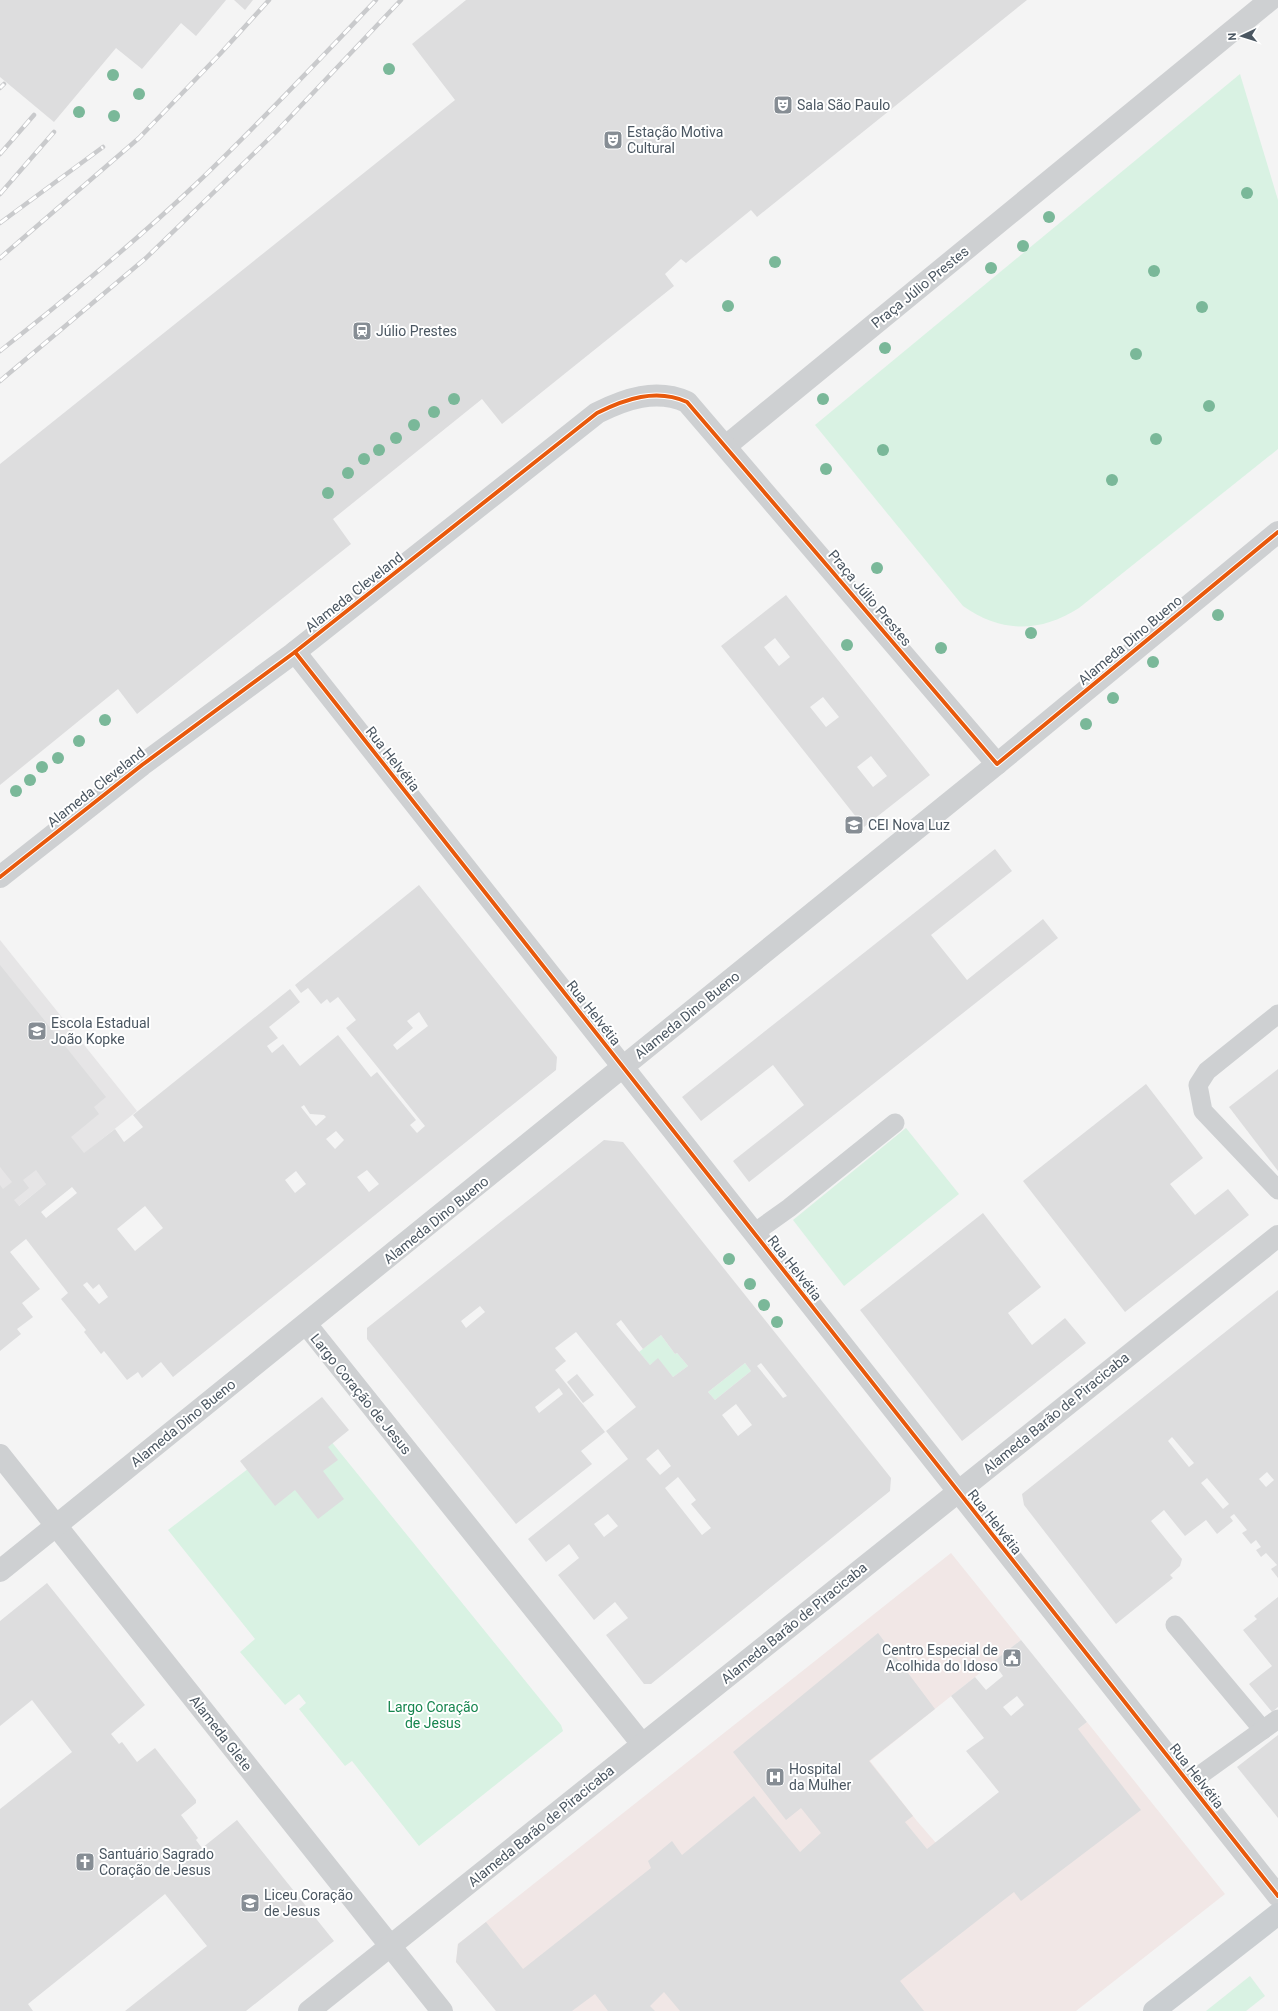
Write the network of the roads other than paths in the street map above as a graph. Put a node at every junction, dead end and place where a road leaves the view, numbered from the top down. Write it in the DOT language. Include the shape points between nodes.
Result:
graph roads {
  1 [pos="1270,0"];
  2 [pos="726,446"];
  3 [pos="1278,532"];
  4 [pos="295,652"];
  5 [pos="997,764"];
  6 [pos="0,877"];
  7 [pos="1278,1014"];
  8 [pos="623,1068"];
  9 [pos="895,1123"];
  10 [pos="1278,1190"];
  11 [pos="754,1233"];
  12 [pos="1278,1236"];
  13 [pos="306,1324"];
  14 [pos="0,1455"];
  15 [pos="958,1492"];
  16 [pos="56,1526"];
  17 [pos="0,1571"];
  18 [pos="1175,1625"];
  19 [pos="1278,1719"];
  20 [pos="1263,1730"];
  21 [pos="642,1744"];
  22 [pos="1189,1784"];
  23 [pos="1278,1896"];
  24 [pos="1278,1914"];
  25 [pos="390,1947"];
  26 [pos="309,2011"];
  27 [pos="442,2011"];
  28 [pos="1154,2011"];
  1 -- 2 [label="street, Praça Júlio Prestes"];
  2 -- 4 [label="street, Alameda Cleveland" via="687,402 675,397 638,397 614,405 592,418"];
  2 -- 5 [label="street, Praça Júlio Prestes"];
  3 -- 5 [label="street, Alameda Dino Bueno"];
  4 -- 6 [label="street, Alameda Cleveland" via="142,765"];
  4 -- 8 [label="street, Rua Helvétia"];
  5 -- 8 [label="street, Alameda Dino Bueno"];
  7 -- 10 [label="lane" via="1207,1071 1198,1086 1203,1111"];
  8 -- 11 [label="street, Rua Helvétia"];
  8 -- 13 [label="street, Alameda Dino Bueno"];
  9 -- 11 [label="lane"];
  11 -- 15 [label="street, Rua Helvétia"];
  12 -- 15 [label="street, Alameda Barão de Piracicaba"];
  13 -- 16 [label="street, Alameda Dino Bueno"];
  13 -- 21 [label="street, Largo Coração de Jesus"];
  14 -- 16 [label="street, Alameda Glete"];
  15 -- 21 [label="street, Alameda Barão de Piracicaba"];
  15 -- 22 [label="street, Rua Helvétia"];
  16 -- 17 [label="street, Alameda Dino Bueno"];
  16 -- 25 [label="street, Alameda Glete"];
  18 -- 20 [label="lane"];
  19 -- 20 [label="lane"];
  20 -- 22 [label="lane"];
  21 -- 25 [label="street, Alameda Barão de Piracicaba"];
  22 -- 23 [label="street, Rua Helvétia"];
  24 -- 28 [label="main road"];
  25 -- 26 [label="street, Alameda Barão de Piracicaba"];
  25 -- 27 [label="street, Alameda Glete"];
}
